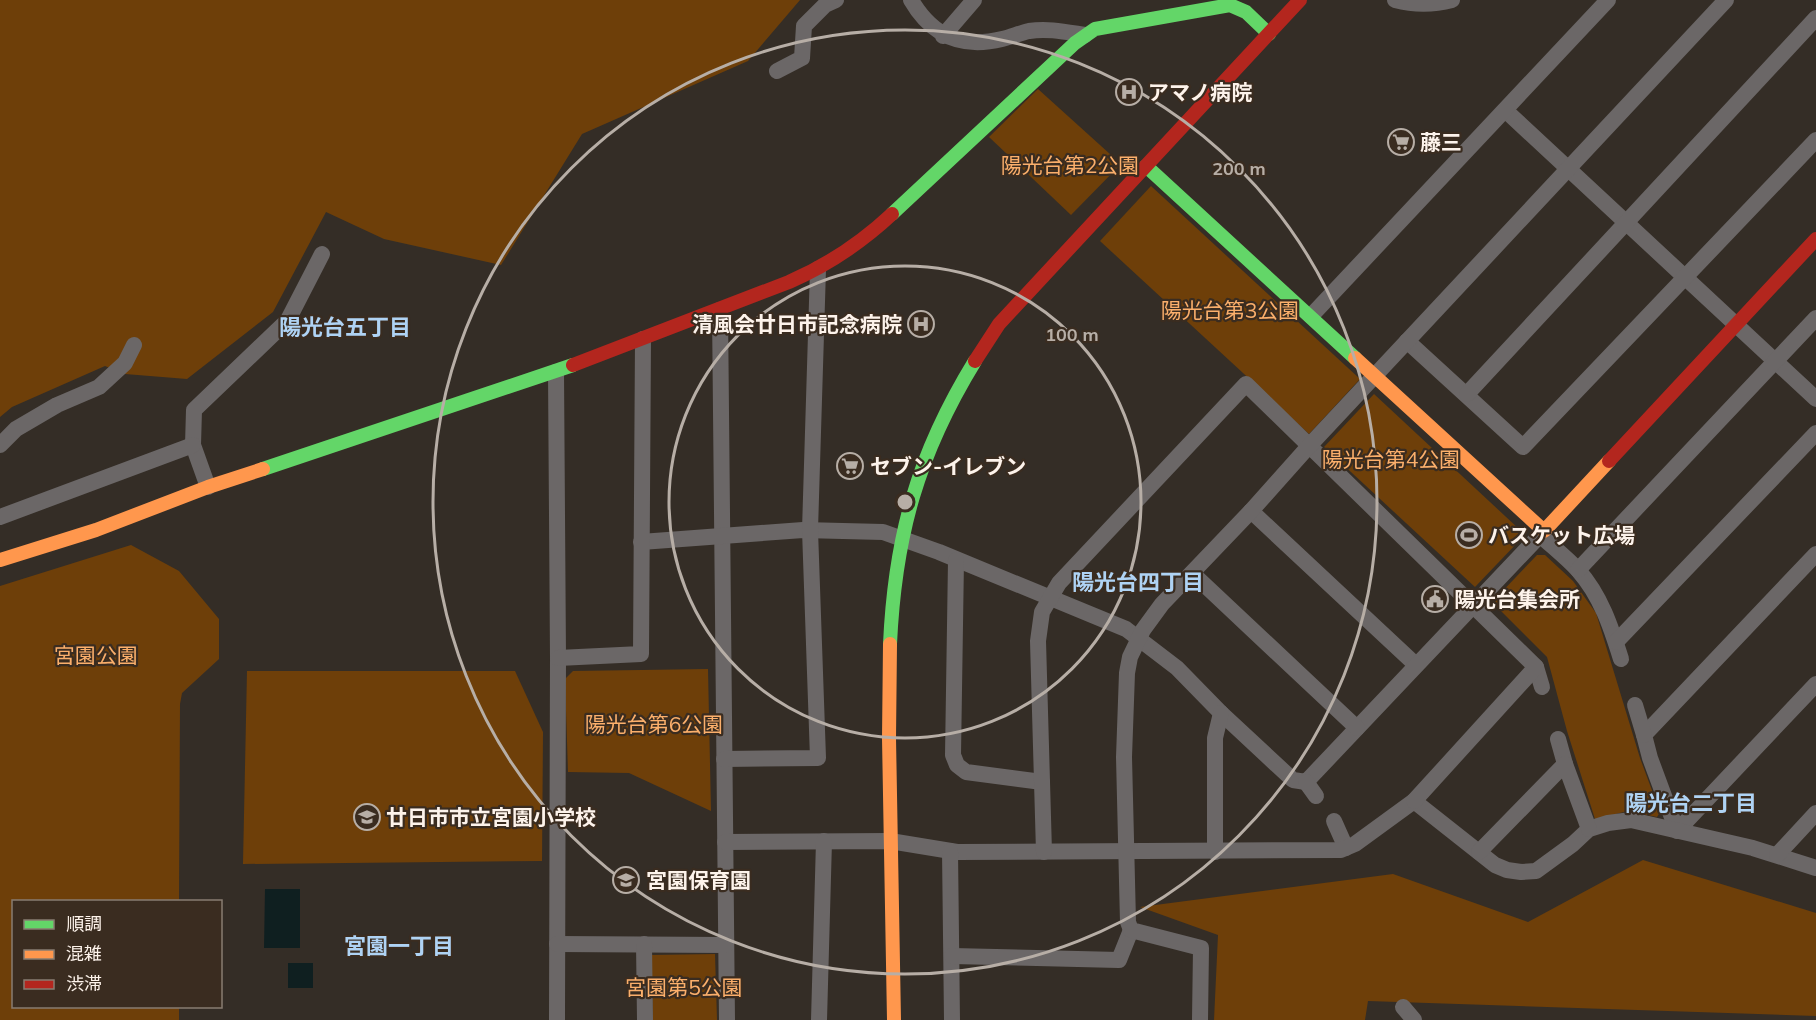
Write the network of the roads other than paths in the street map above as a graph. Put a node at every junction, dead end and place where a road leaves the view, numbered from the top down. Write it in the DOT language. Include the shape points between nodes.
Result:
graph roads {
  1 [pos="836,0"];
  2 [pos="911,0"];
  3 [pos="974,0"];
  4 [pos="1300,0"];
  5 [pos="1395,0"];
  6 [pos="1452,0"];
  7 [pos="1608,0"];
  8 [pos="1726,0"];
  9 [pos="1816,18"];
  10 [pos="1269,34"];
  11 [pos="1085,35"];
  12 [pos="943,36"];
  13 [pos="777,71"];
  14 [pos="1505,110"];
  15 [pos="1816,140"];
  16 [pos="1146,166"];
  17 [pos="1568,169"];
  18 [pos="1626,223"];
  19 [pos="1816,239"];
  20 [pos="322,254"];
  21 [pos="818,269"];
  22 [pos="1685,278"];
  23 [pos="720,310"];
  24 [pos="1311,316"];
  25 [pos="1816,318"];
  26 [pos="1736,325"];
  27 [pos="643,339"];
  28 [pos="1407,341"];
  29 [pos="134,345"];
  30 [pos="1775,361"];
  31 [pos="556,372"];
  32 [pos="1375,375"];
  33 [pos="1467,394"];
  34 [pos="1816,399"];
  35 [pos="1816,433"];
  36 [pos="0,445"];
  37 [pos="193,445"];
  38 [pos="1309,446"];
  39 [pos="208,487"];
  40 [pos="1251,511"];
  41 [pos="0,517"];
  42 [pos="810,530"];
  43 [pos="1542,533"];
  44 [pos="722,536"];
  45 [pos="901,538"];
  46 [pos="641,542"];
  47 [pos="1816,554"];
  48 [pos="0,560"];
  49 [pos="956,560"];
  50 [pos="1578,570"];
  51 [pos="1192,573"];
  52 [pos="1050,598"];
  53 [pos="1473,606"];
  54 [pos="1139,638"];
  55 [pos="1616,642"];
  56 [pos="558,658"];
  57 [pos="1621,659"];
  58 [pos="1416,665"];
  59 [pos="1536,667"];
  60 [pos="1816,684"];
  61 [pos="1542,687"];
  62 [pos="1635,705"];
  63 [pos="1221,713"];
  64 [pos="1357,728"];
  65 [pos="1644,735"];
  66 [pos="1558,739"];
  67 [pos="724,759"];
  68 [pos="1565,764"];
  69 [pos="1042,782"];
  70 [pos="1414,801"];
  71 [pos="1816,813"];
  72 [pos="1334,821"];
  73 [pos="1589,829"];
  74 [pos="1677,831"];
  75 [pos="824,841"];
  76 [pos="890,841"];
  77 [pos="725,842"];
  78 [pos="1346,848"];
  79 [pos="950,851"];
  80 [pos="1044,852"];
  81 [pos="1127,852"];
  82 [pos="1215,852"];
  83 [pos="1479,852"];
  84 [pos="1777,855"];
  85 [pos="1816,868"];
  86 [pos="1131,930"];
  87 [pos="557,944"];
  88 [pos="644,944"];
  89 [pos="726,945"];
  90 [pos="951,956"];
  91 [pos="1403,1006"];
  92 [pos="557,1020"];
  93 [pos="645,1020"];
  94 [pos="727,1020"];
  95 [pos="819,1020"];
  96 [pos="894,1020"];
  97 [pos="952,1020"];
  98 [pos="1200,1020"];
  99 [pos="1414,1020"];
  1 -- 13 [label="street" via="825,5 804,26 802,58"];
  2 -- 12 [label="street" via="920,16"];
  3 -- 12 [label="street"];
  4 -- 10 [label="street"];
  5 -- 6 [label="street" via="1432,4"];
  7 -- 14 [label="street"];
  8 -- 17 [label="street"];
  9 -- 18 [label="street"];
  10 -- 11 [label="street" via="1244,10 1230,5 1095,29"];
  10 -- 16 [label="street"];
  11 -- 12 [label="street" via="1054,30 973,43"];
  11 -- 21 [label="street" via="887,219"];
  14 -- 17 [label="street"];
  14 -- 24 [label="street"];
  15 -- 22 [label="street"];
  16 -- 24 [label="street"];
  16 -- 45 [label="street" via="999,324 964,377 922,465"];
  17 -- 18 [label="street"];
  17 -- 28 [label="street"];
  18 -- 22 [label="street"];
  18 -- 33 [label="street"];
  19 -- 26 [label="street"];
  20 -- 37 [label="street" via="288,320 194,410"];
  21 -- 23 [label="street"];
  21 -- 42 [label="street"];
  22 -- 26 [label="street"];
  22 -- 33 [label="street" via="1523,447"];
  23 -- 27 [label="street"];
  23 -- 44 [label="street"];
  24 -- 32 [label="street"];
  25 -- 30 [label="street"];
  26 -- 30 [label="street"];
  26 -- 43 [label="street"];
  27 -- 31 [label="street"];
  27 -- 46 [label="street"];
  28 -- 32 [label="street"];
  28 -- 33 [label="street"];
  29 -- 36 [label="street" via="125,363 99,387 16,429"];
  30 -- 34 [label="street"];
  30 -- 50 [label="street"];
  31 -- 39 [label="street"];
  31 -- 56 [label="street"];
  32 -- 38 [label="street"];
  32 -- 43 [label="street"];
  35 -- 55 [label="street"];
  37 -- 39 [label="street"];
  37 -- 41 [label="street"];
  38 -- 40 [label="street"];
  38 -- 52 [label="street" via="1246,384 1059,583"];
  38 -- 53 [label="street"];
  39 -- 48 [label="street" via="96,530"];
  40 -- 51 [label="street"];
  40 -- 58 [label="street"];
  42 -- 44 [label="street"];
  42 -- 45 [label="street" via="882,532"];
  42 -- 67 [label="street" via="818,758"];
  43 -- 50 [label="street"];
  43 -- 53 [label="street"];
  44 -- 46 [label="street"];
  44 -- 67 [label="street"];
  45 -- 49 [label="street"];
  45 -- 76 [label="street" via="890,619"];
  46 -- 56 [label="street" via="641,654"];
  47 -- 65 [label="street"];
  49 -- 52 [label="street"];
  49 -- 69 [label="street" via="953,754 957,765 966,772"];
  50 -- 55 [label="street" via="1606,611"];
  51 -- 54 [label="street" via="1162,604"];
  51 -- 64 [label="street"];
  52 -- 54 [label="street"];
  52 -- 69 [label="street" via="1042,612 1038,641"];
  53 -- 58 [label="street"];
  53 -- 59 [label="street"];
  54 -- 63 [label="street" via="1177,668"];
  54 -- 81 [label="street" via="1127,673"];
  55 -- 57 [label="street"];
  56 -- 87 [label="street"];
  58 -- 64 [label="street"];
  59 -- 61 [label="street"];
  59 -- 70 [label="street"];
  60 -- 74 [label="street"];
  62 -- 65 [label="street"];
  63 -- 64 [label="street" via="1293,780 1311,789"];
  63 -- 82 [label="street" via="1215,738"];
  65 -- 74 [label="street"];
  66 -- 68 [label="street"];
  67 -- 77 [label="street"];
  68 -- 73 [label="street"];
  68 -- 83 [label="street"];
  69 -- 80 [label="street"];
  70 -- 78 [label="street"];
  70 -- 83 [label="street"];
  71 -- 84 [label="street"];
  72 -- 78 [label="street"];
  73 -- 74 [label="street" via="1631,820"];
  73 -- 83 [label="street" via="1536,871 1507,870"];
  74 -- 84 [label="street"];
  75 -- 76 [label="street"];
  75 -- 77 [label="street"];
  75 -- 95 [label="street"];
  76 -- 79 [label="street"];
  76 -- 96 [label="street"];
  77 -- 89 [label="street"];
  78 -- 82 [label="street"];
  79 -- 80 [label="street"];
  79 -- 90 [label="street"];
  80 -- 81 [label="street"];
  81 -- 82 [label="street"];
  81 -- 86 [label="street"];
  84 -- 85 [label="street"];
  86 -- 90 [label="street" via="1119,960"];
  86 -- 98 [label="street" via="1201,948"];
  87 -- 88 [label="street"];
  87 -- 92 [label="street"];
  88 -- 89 [label="street"];
  88 -- 93 [label="street"];
  89 -- 94 [label="street"];
  90 -- 97 [label="street"];
  91 -- 99 [label="street"];
}
